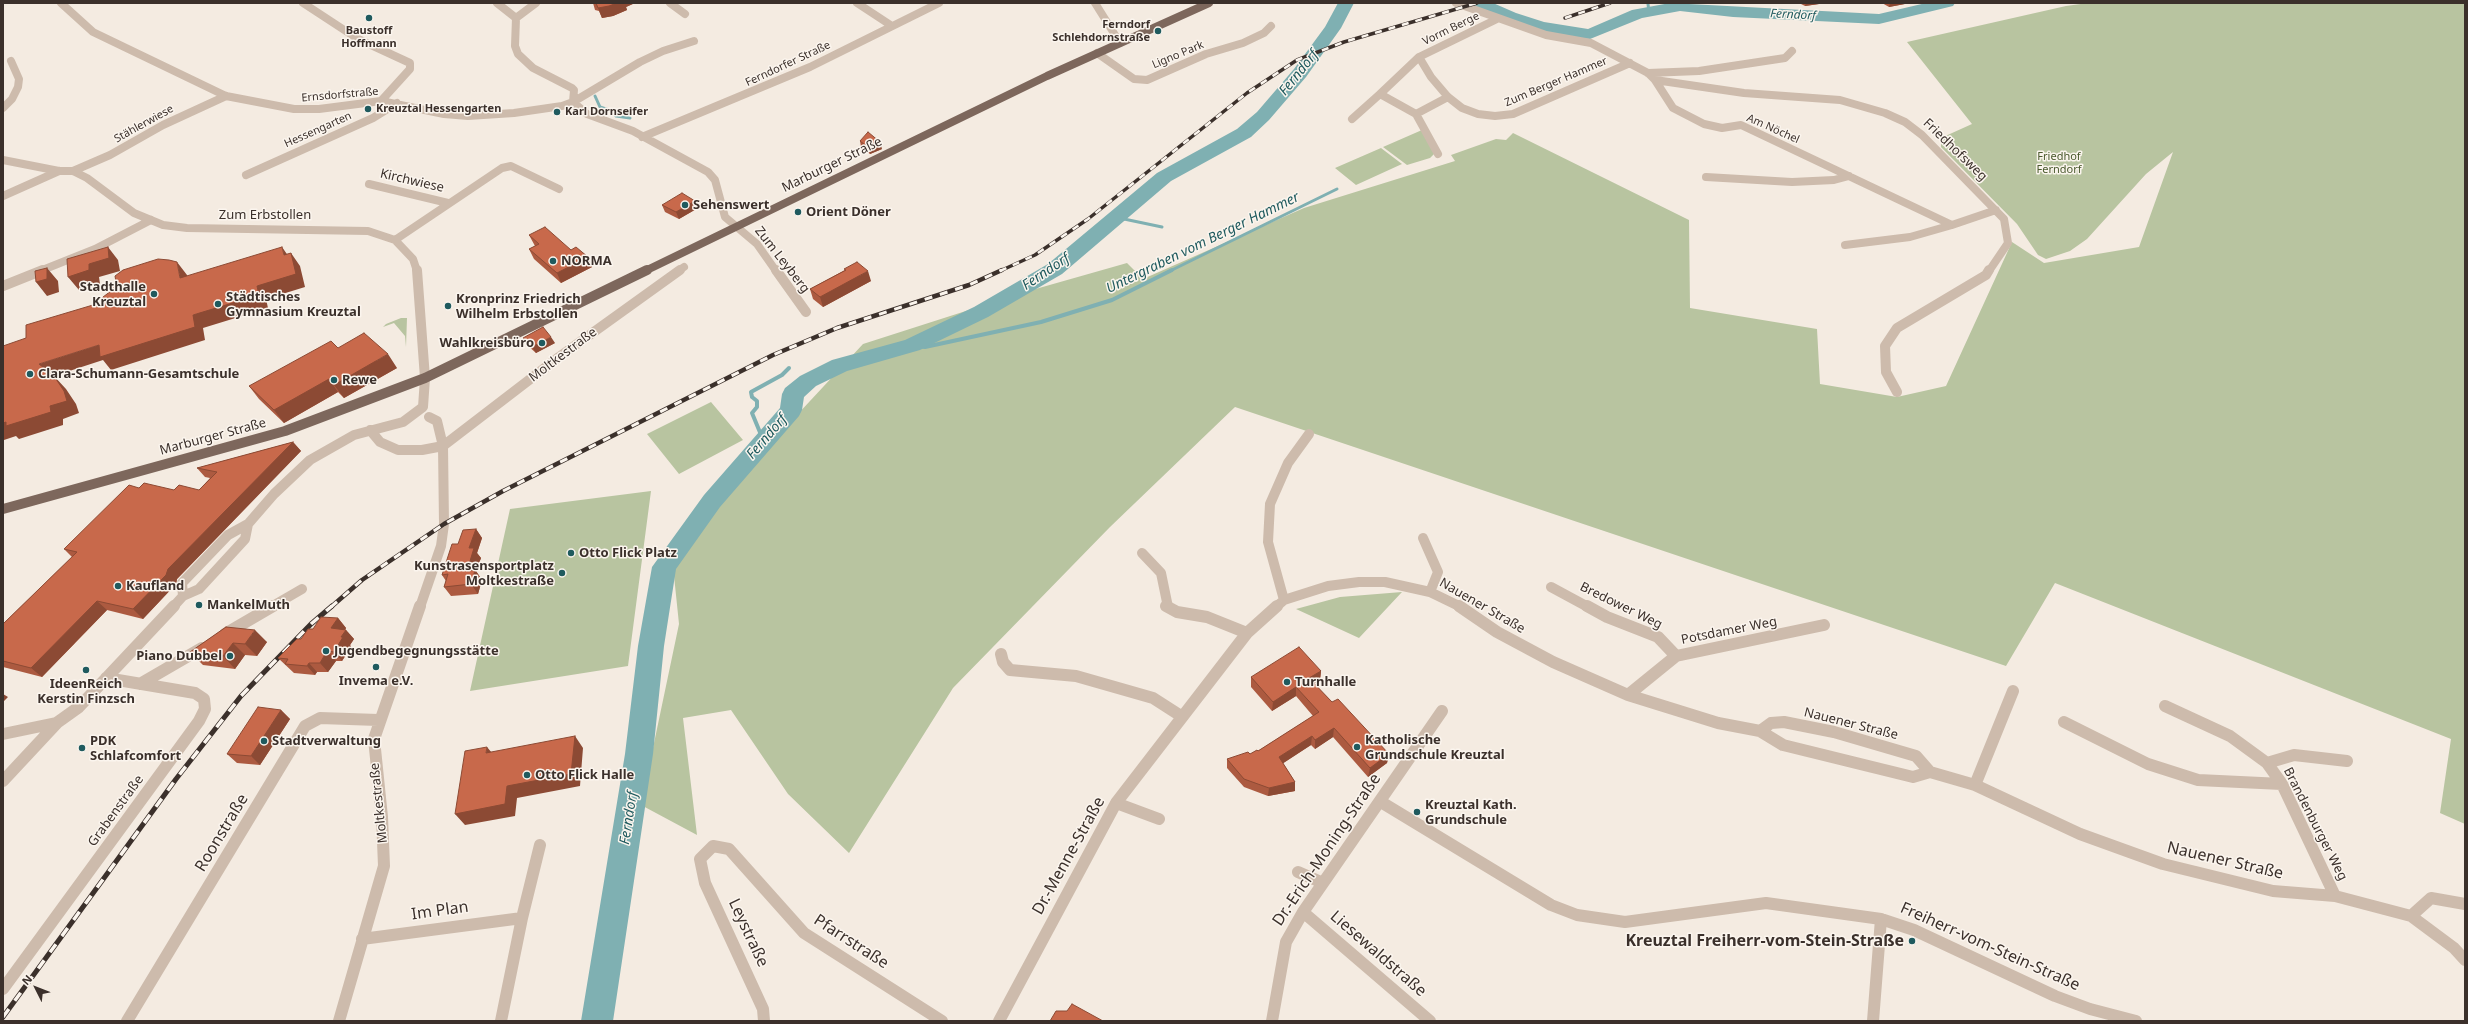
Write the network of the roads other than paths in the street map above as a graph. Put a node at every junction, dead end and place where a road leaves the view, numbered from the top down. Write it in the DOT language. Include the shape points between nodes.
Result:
graph roads {
  1 [pos="62,3"];
  2 [pos="302,3"];
  3 [pos="497,3"];
  4 [pos="536,3"];
  5 [pos="670,3"];
  6 [pos="857,3"];
  7 [pos="939,3"];
  8 [pos="1095,3"];
  9 [pos="1209,3"];
  10 [pos="1456,3"];
  11 [pos="685,14"];
  12 [pos="516,18"];
  13 [pos="1497,19"];
  14 [pos="892,26"];
  15 [pos="1271,26"];
  16 [pos="694,41"];
  17 [pos="1120,43"];
  18 [pos="1792,51"];
  19 [pos="1097,53"];
  20 [pos="1419,57"];
  21 [pos="11,61"];
  22 [pos="1630,63"];
  23 [pos="1648,73"];
  24 [pos="1655,80"];
  25 [pos="1380,94"];
  26 [pos="226,96"];
  27 [pos="1448,97"];
  28 [pos="381,101"];
  29 [pos="573,102"];
  30 [pos="397,103"];
  31 [pos="3,108"];
  32 [pos="1416,114"];
  33 [pos="1352,119"];
  34 [pos="642,137"];
  35 [pos="1438,154"];
  36 [pos="3,160"];
  37 [pos="59,171"];
  38 [pos="73,171"];
  39 [pos="246,175"];
  40 [pos="1849,176"];
  41 [pos="1706,177"];
  42 [pos="369,184"];
  43 [pos="558,189"];
  44 [pos="3,196"];
  45 [pos="448,203"];
  46 [pos="1996,210"];
  47 [pos="151,220"];
  48 [pos="1952,225"];
  49 [pos="736,227"];
  50 [pos="395,240"];
  51 [pos="1845,245"];
  52 [pos="684,267"];
  53 [pos="3,286"];
  54 [pos="806,312"];
  55 [pos="426,378"];
  56 [pos="1897,392"];
  57 [pos="429,417"];
  58 [pos="370,430"];
  59 [pos="1309,434"];
  60 [pos="443,446"];
  61 [pos="3,509"];
  62 [pos="248,524"];
  63 [pos="1423,538"];
  64 [pos="1142,553"];
  65 [pos="1551,587"];
  66 [pos="302,589"];
  67 [pos="1430,592"];
  68 [pos="183,596"];
  69 [pos="1284,600"];
  70 [pos="1824,626"];
  71 [pos="1247,633"];
  72 [pos="1001,654"];
  73 [pos="1676,656"];
  74 [pos="106,678"];
  75 [pos="140,684"];
  76 [pos="2013,691"];
  77 [pos="1628,695"];
  78 [pos="2166,706"];
  79 [pos="1442,711"];
  80 [pos="1180,716"];
  81 [pos="378,720"];
  82 [pos="58,722"];
  83 [pos="2064,722"];
  84 [pos="1760,731"];
  85 [pos="3,734"];
  86 [pos="2347,761"];
  87 [pos="2267,763"];
  88 [pos="1930,772"];
  89 [pos="3,781"];
  90 [pos="2282,784"];
  91 [pos="1975,785"];
  92 [pos="1381,802"];
  93 [pos="1116,803"];
  94 [pos="1159,819"];
  95 [pos="540,845"];
  96 [pos="700,859"];
  97 [pos="1298,872"];
  98 [pos="1323,883"];
  99 [pos="2335,896"];
  100 [pos="2465,904"];
  101 [pos="1304,912"];
  102 [pos="2411,916"];
  103 [pos="522,918"];
  104 [pos="1881,920"];
  105 [pos="362,939"];
  106 [pos="2465,960"];
  107 [pos="3,989"];
  108 [pos="127,1021"];
  109 [pos="339,1021"];
  110 [pos="501,1021"];
  111 [pos="764,1021"];
  112 [pos="942,1021"];
  113 [pos="999,1021"];
  114 [pos="1272,1021"];
  115 [pos="1430,1021"];
  116 [pos="1873,1021"];
  117 [pos="2136,1021"];
  1 -- 26 [label="street, Ernsdorfstraße" via="93,32"];
  2 -- 28 [label="street" via="358,39 410,63 410,69"];
  3 -- 12 [label="street"];
  4 -- 12 [label="street"];
  5 -- 11 [label="street"];
  6 -- 14 [label="street"];
  7 -- 14 [label="street, Ferndorfer Straße"];
  8 -- 17 [label="street"];
  9 -- 17 [label="main road, Marburger Straße"];
  10 -- 13 [label="street, Vorm Berge"];
  12 -- 29 [label="street" via="515,46 518,54 533,68 572,88"];
  13 -- 20 [label="street, Vorm Berge"];
  13 -- 22 [label="street" via="1546,34 1591,43"];
  14 -- 34 [label="street, Ferndorfer Straße" via="810,67"];
  15 -- 19 [label="street, Ligno Park" via="1264,33 1243,43 1206,54 1147,80 1134,79"];
  16 -- 29 [label="street" via="663,51 615,75"];
  17 -- 19 [label="main road, Marburger Straße"];
  18 -- 23 [label="street" via="1785,58 1777,60 1699,71"];
  19 -- 49 [label="main road, Marburger Straße"];
  20 -- 25 [label="street, Vorm Berge"];
  20 -- 27 [label="street, Vorm Berge" via="1431,77"];
  21 -- 31 [label="street" via="19,79 18,87 12,99"];
  22 -- 23 [label="street"];
  22 -- 27 [label="street, Zum Berger Hammer" via="1513,114 1478,114 1462,108"];
  23 -- 24 [label="street"];
  24 -- 40 [label="street, Am Nöchel" via="1673,108 1704,124 1722,128 1741,125"];
  24 -- 46 [label="street, Friedhofsweg" via="1744,93 1840,100 1884,112 1905,122 1922,135"];
  25 -- 32 [label="street"];
  25 -- 33 [label="street, Vorm Berge"];
  26 -- 28 [label="street, Ernsdorfstraße" via="264,105 305,110"];
  26 -- 38 [label="street, Stählerwiese" via="163,125 110,156"];
  27 -- 32 [label="street"];
  28 -- 30 [label="street, Ernsdorfstraße"];
  29 -- 30 [label="street, Ernsdorfstraße" via="514,114 468,116 444,114"];
  29 -- 34 [label="street" via="587,114"];
  30 -- 39 [label="street, Hessengarten" via="373,118"];
  32 -- 35 [label="street"];
  34 -- 49 [label="street" via="708,172 715,180 725,217"];
  36 -- 37 [label="street, Zum Erbstollen"];
  37 -- 38 [label="street, Zum Erbstollen"];
  37 -- 44 [label="street"];
  38 -- 47 [label="street, Zum Erbstollen" via="87,178 134,213"];
  40 -- 41 [label="street" via="1834,180 1792,182"];
  40 -- 48 [label="street, Am Nöchel"];
  42 -- 45 [label="street, Kirchwiese"];
  43 -- 45 [label="street, Kirchwiese" via="511,166 502,168"];
  45 -- 50 [label="street, Kirchwiese"];
  46 -- 48 [label="street"];
  46 -- 56 [label="street, Friedhofsweg" via="2004,219 2008,243 1986,275 1897,328 1885,346 1886,372"];
  47 -- 50 [label="street, Zum Erbstollen" via="163,225 187,228 351,229 368,231"];
  47 -- 53 [label="street" via="95,249"];
  48 -- 51 [label="street" via="1910,237"];
  49 -- 54 [label="street, Zum Leyberg" via="757,244"];
  49 -- 55 [label="main road, Marburger Straße"];
  50 -- 55 [label="street, Zum Erbstollen" via="413,259 418,274"];
  52 -- 60 [label="street, Moltkestraße" via="559,357"];
  55 -- 58 [label="street" via="424,403 418,412 403,422"];
  55 -- 61 [label="main road, Marburger Straße" via="285,431"];
  57 -- 60 [label="street, Moltkestraße" via="437,421"];
  58 -- 60 [label="street, Moltkestraße" via="380,442 398,450 422,450"];
  58 -- 62 [label="street" via="338,442 310,460"];
  59 -- 69 [label="street" via="1288,463 1270,504 1268,542"];
  60 -- 81 [label="street, Moltkestraße" via="444,524 441,546"];
  62 -- 68 [label="street" via="245,539 199,588"];
  62 -- 68 [label="street" via="228,535 182,583"];
  63 -- 67 [label="street" via="1438,572"];
  64 -- 71 [label="street" via="1161,573 1166,606 1177,612 1207,617"];
  65 -- 73 [label="street, Bredower Weg" via="1607,617 1658,637"];
  66 -- 75 [label="street"];
  67 -- 69 [label="street, Nauener Straße" via="1386,582 1359,582 1328,586"];
  67 -- 77 [label="street, Nauener Straße" via="1459,606 1497,632 1553,662"];
  68 -- 74 [label="street"];
  69 -- 71 [label="street, Nauener Straße"];
  70 -- 73 [label="street, Potsdamer Weg"];
  71 -- 80 [label="street, Nauener Straße"];
  72 -- 80 [label="street" via="1003,662 1010,670 1076,676 1153,698"];
  73 -- 77 [label="street, Potsdamer Weg"];
  74 -- 75 [label="street, Grabenstraße"];
  74 -- 82 [label="street" via="79,707"];
  75 -- 107 [label="street, Grabenstraße" via="195,693 204,699 205,709 199,721"];
  76 -- 91 [label="street"];
  77 -- 84 [label="street, Nauener Straße" via="1718,723"];
  78 -- 87 [label="street, Brandenburger Weg" via="2230,736"];
  79 -- 92 [label="street, Dr.-Erich-Moning-Straße"];
  80 -- 93 [label="street, Dr.-Menne-Straße"];
  81 -- 105 [label="street, Moltkestraße" via="374,757 382,817 384,866"];
  81 -- 108 [label="street, Roonstraße" via="320,718 305,726"];
  82 -- 85 [label="street"];
  82 -- 89 [label="street"];
  83 -- 90 [label="street" via="2148,764 2198,780"];
  84 -- 88 [label="street, Nauener Straße" via="1783,745 1912,777"];
  84 -- 88 [label="street, Nauener Straße" via="1771,723 1784,722 1834,732 1916,756"];
  86 -- 87 [label="street" via="2294,755"];
  87 -- 90 [label="street, Brandenburger Weg"];
  88 -- 91 [label="street, Nauener Straße"];
  90 -- 99 [label="street, Brandenburger Weg"];
  91 -- 99 [label="street, Nauener Straße" via="2080,834 2163,864 2274,891"];
  92 -- 98 [label="street, Dr.-Erich-Moning-Straße"];
  92 -- 104 [label="street, Freiherr-vom-Stein-Straße" via="1551,905 1577,914 1625,922 1766,903"];
  93 -- 94 [label="street"];
  93 -- 113 [label="street, Dr.-Menne-Straße"];
  95 -- 103 [label="street"];
  96 -- 111 [label="street, Leystraße" via="705,883 763,1009"];
  96 -- 112 [label="street, Pfarrstraße" via="713,846 729,850 804,933"];
  97 -- 98 [label="street"];
  98 -- 101 [label="street, Dr.-Erich-Moning-Straße"];
  99 -- 102 [label="street, Nauener Straße"];
  100 -- 102 [label="street" via="2431,898"];
  101 -- 114 [label="street, Dr.-Erich-Moning-Straße" via="1286,942"];
  101 -- 115 [label="street, Liesewaldstraße"];
  102 -- 106 [label="street, Nauener Straße" via="2454,948"];
  103 -- 105 [label="street, Im Plan"];
  103 -- 110 [label="street"];
  104 -- 116 [label="street"];
  104 -- 117 [label="street, Freiherr-vom-Stein-Straße" via="1914,930 2055,996 2090,1009"];
  105 -- 109 [label="street, Moltkestraße"];
}
